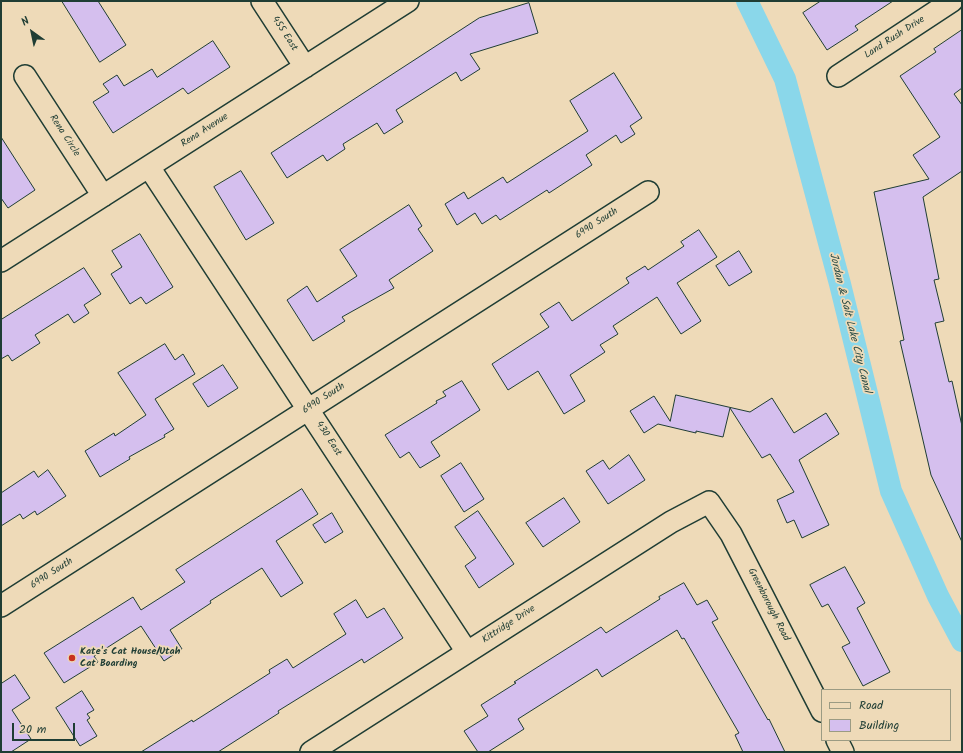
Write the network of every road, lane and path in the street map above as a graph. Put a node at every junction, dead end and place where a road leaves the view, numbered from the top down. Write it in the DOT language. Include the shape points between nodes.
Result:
graph roads {
  1 [pos="262,1"];
  2 [pos="408,1"];
  3 [pos="952,1"];
  4 [pos="305,67"];
  5 [pos="25,76"];
  6 [pos="838,76"];
  7 [pos="149,167"];
  8 [pos="648,192"];
  9 [pos="103,196"];
  10 [pos="1,262"];
  11 [pos="309,409"];
  12 [pos="710,502"];
  13 [pos="1,606"];
  14 [pos="467,652"];
  15 [pos="821,709"];
  16 [pos="838,741"];
  17 [pos="311,752"];
  18 [pos="843,752"];
  1 -- 4 [label="street, 455 East"];
  2 -- 4 [label="street, Rena Avenue"];
  3 -- 6 [label="street, Land Rush Drive"];
  4 -- 7 [label="street, Rena Avenue"];
  5 -- 9 [label="street, Rena Circle"];
  7 -- 9 [label="street, Rena Avenue"];
  7 -- 11 [label="street, 430 East"];
  8 -- 11 [label="street, 6990 South"];
  9 -- 10 [label="street, Rena Avenue"];
  11 -- 13 [label="street, 6990 South"];
  11 -- 14 [label="street, 430 East"];
  12 -- 14 [label="street, Kittridge Drive" via="671,522"];
  12 -- 15 [label="street, Greenborough Road" via="731,534"];
  14 -- 17 [label="street, Kittridge Drive"];
  16 -- 18 [label="street"];
}
